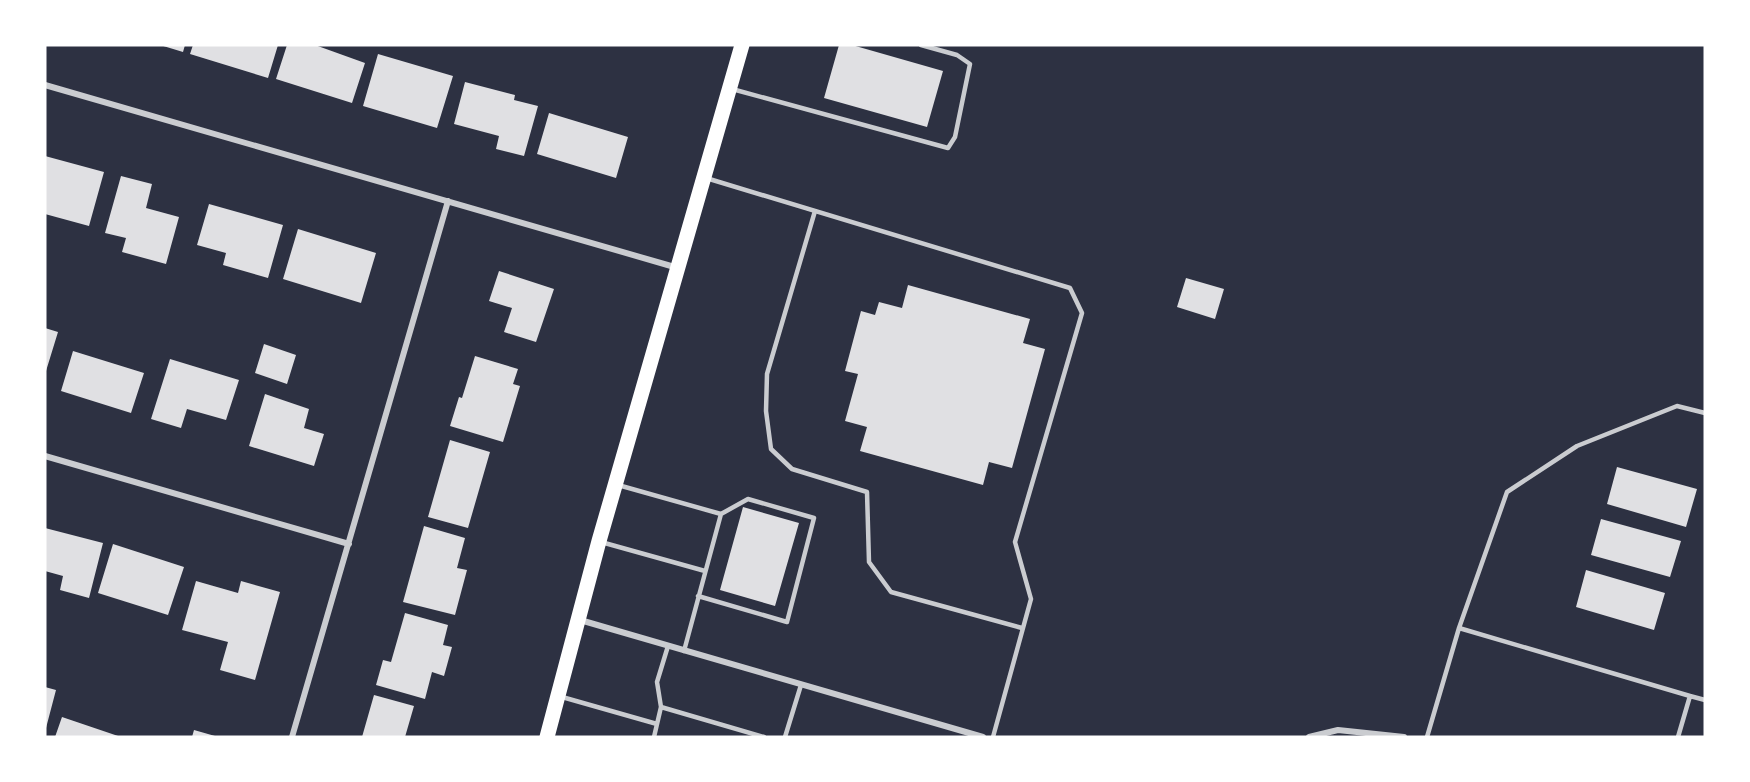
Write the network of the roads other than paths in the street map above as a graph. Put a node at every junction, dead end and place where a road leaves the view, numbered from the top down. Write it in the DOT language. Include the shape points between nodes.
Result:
graph roads {
  1 [pos="742,45"];
  2 [pos="921,45"];
  3 [pos="45,85"];
  4 [pos="730,89"];
  5 [pos="704,178"];
  6 [pos="448,201"];
  7 [pos="815,211"];
  8 [pos="678,268"];
  9 [pos="1705,413"];
  10 [pos="45,456"];
  11 [pos="615,484"];
  12 [pos="720,514"];
  13 [pos="599,541"];
  14 [pos="349,544"];
  15 [pos="705,571"];
  16 [pos="698,596"];
  17 [pos="579,620"];
  18 [pos="1022,628"];
  19 [pos="1459,628"];
  20 [pos="668,646"];
  21 [pos="684,651"];
  22 [pos="801,685"];
  23 [pos="1690,696"];
  24 [pos="559,697"];
  25 [pos="1705,700"];
  26 [pos="661,707"];
  27 [pos="657,724"];
  28 [pos="292,737"];
  29 [pos="547,737"];
  30 [pos="654,737"];
  31 [pos="764,737"];
  32 [pos="785,737"];
  33 [pos="982,737"];
  34 [pos="993,737"];
  35 [pos="1309,737"];
  36 [pos="1404,737"];
  37 [pos="1427,737"];
  38 [pos="1678,737"];
  1 -- 4 [label="main road"];
  2 -- 4 [label="lane" via="957,55 970,64 955,137 948,148"];
  3 -- 6 [label="street"];
  4 -- 5 [label="main road"];
  5 -- 7 [label="lane"];
  5 -- 8 [label="main road"];
  6 -- 8 [label="street"];
  6 -- 14 [label="street"];
  7 -- 18 [label="lane" via="767,374 771,449 792,469 867,492 869,562 891,592"];
  7 -- 18 [label="lane" via="1070,288 1082,313 1015,542 1031,599"];
  8 -- 11 [label="main road"];
  9 -- 19 [label="lane" via="1677,406 1577,446 1507,492"];
  10 -- 14 [label="street"];
  11 -- 12 [label="lane"];
  11 -- 13 [label="main road"];
  12 -- 15 [label="lane"];
  12 -- 16 [label="lane" via="748,499 814,518 787,622"];
  13 -- 15 [label="lane"];
  13 -- 17 [label="main road"];
  14 -- 28 [label="street"];
  15 -- 16 [label="lane"];
  16 -- 21 [label="lane"];
  17 -- 20 [label="street"];
  17 -- 24 [label="main road"];
  18 -- 34 [label="lane"];
  19 -- 23 [label="lane"];
  19 -- 37 [label="lane"];
  20 -- 21 [label="street"];
  20 -- 26 [label="lane" via="657,682"];
  21 -- 22 [label="street"];
  22 -- 32 [label="lane"];
  22 -- 33 [label="street"];
  23 -- 25 [label="lane"];
  23 -- 38 [label="lane"];
  24 -- 27 [label="lane"];
  24 -- 29 [label="main road"];
  26 -- 27 [label="lane"];
  26 -- 31 [label="lane"];
  27 -- 30 [label="lane"];
  35 -- 36 [label="street" via="1338,730"];
}
